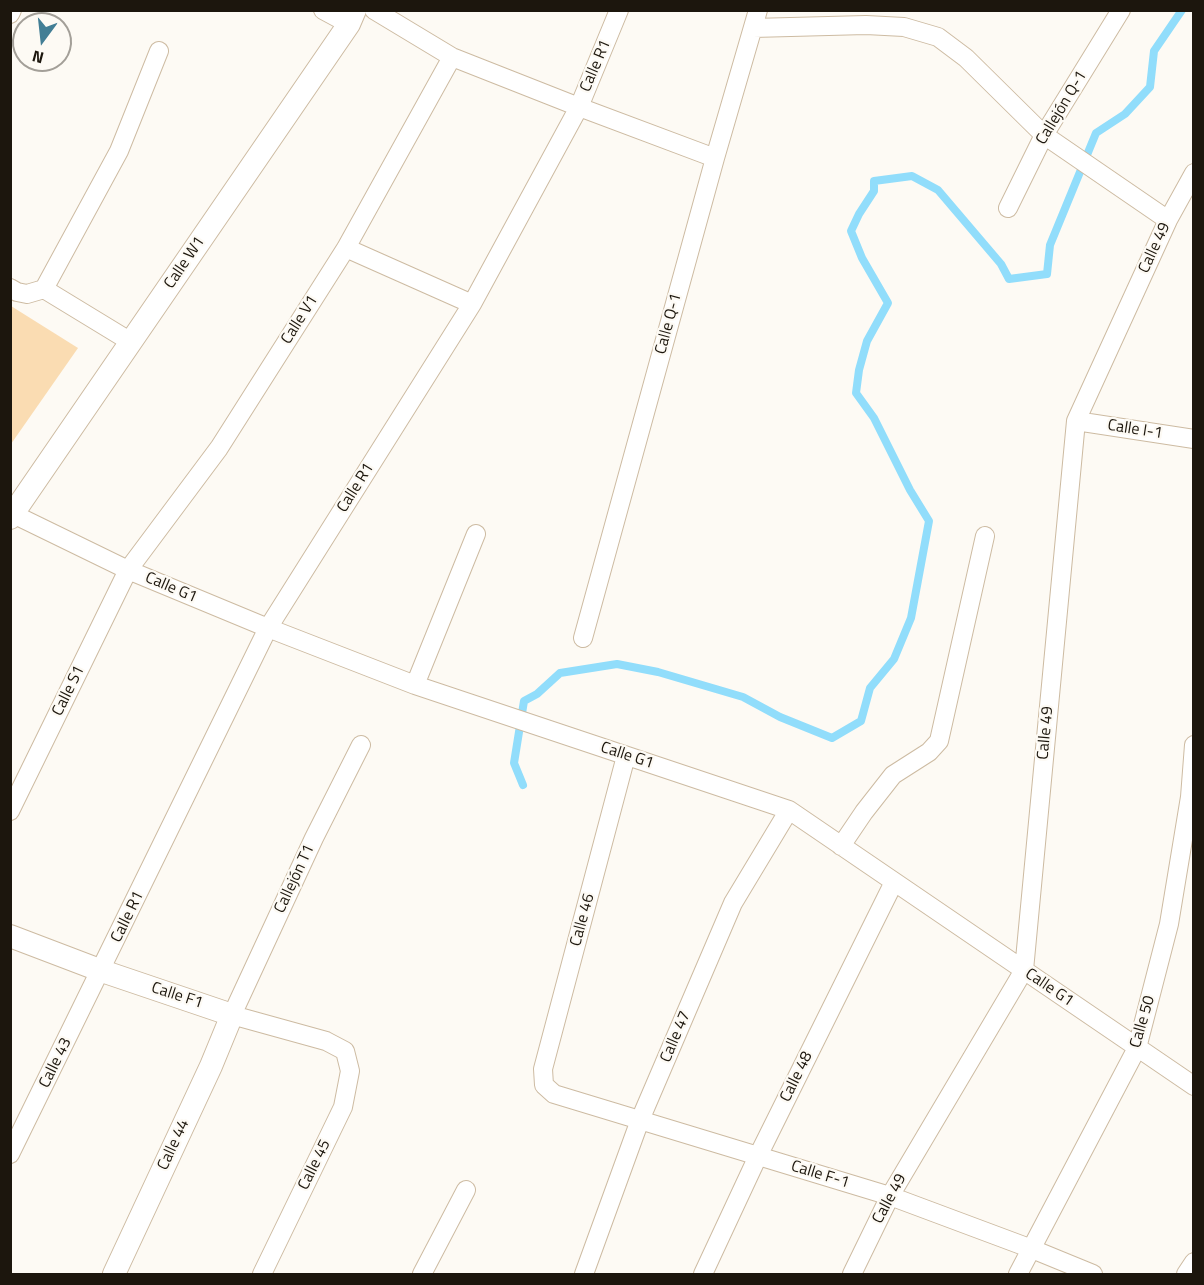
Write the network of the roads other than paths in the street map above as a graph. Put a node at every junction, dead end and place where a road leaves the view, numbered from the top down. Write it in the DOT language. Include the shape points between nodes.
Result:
graph roads {
  1 [pos="323,10"];
  2 [pos="374,10"];
  3 [pos="619,10"];
  4 [pos="1121,10"];
  5 [pos="352,17"];
  6 [pos="755,19"];
  7 [pos="159,51"];
  8 [pos="452,57"];
  9 [pos="579,107"];
  10 [pos="1044,135"];
  11 [pos="715,158"];
  12 [pos="1194,173"];
  13 [pos="1008,208"];
  14 [pos="1168,220"];
  15 [pos="346,248"];
  16 [pos="10,288"];
  17 [pos="44,289"];
  18 [pos="472,304"];
  19 [pos="131,342"];
  20 [pos="1076,421"];
  21 [pos="1194,439"];
  22 [pos="12,516"];
  23 [pos="476,534"];
  24 [pos="984,536"];
  25 [pos="128,570"];
  26 [pos="268,628"];
  27 [pos="583,638"];
  28 [pos="415,685"];
  29 [pos="362,745"];
  30 [pos="1194,745"];
  31 [pos="626,756"];
  32 [pos="789,810"];
  33 [pos="10,811"];
  34 [pos="841,846"];
  35 [pos="894,882"];
  36 [pos="10,936"];
  37 [pos="1024,970"];
  38 [pos="102,971"];
  39 [pos="232,1015"];
  40 [pos="1137,1048"];
  41 [pos="345,1051"];
  42 [pos="544,1084"];
  43 [pos="1194,1086"];
  44 [pos="640,1120"];
  45 [pos="10,1154"];
  46 [pos="758,1156"];
  47 [pos="466,1190"];
  48 [pos="890,1196"];
  49 [pos="1032,1249"];
  50 [pos="1194,1262"];
  51 [pos="114,1275"];
  52 [pos="262,1275"];
  53 [pos="422,1275"];
  54 [pos="584,1275"];
  55 [pos="703,1275"];
  56 [pos="852,1275"];
  57 [pos="1018,1275"];
  58 [pos="1093,1275"];
  59 [pos="1186,1275"];
  1 -- 5 [label="street"];
  2 -- 8 [label="street"];
  3 -- 9 [label="street, Calle R1"];
  4 -- 10 [label="street, Callejón Q-1"];
  5 -- 19 [label="street, Calle W1"];
  6 -- 10 [label="street" via="904,27 938,37 966,58"];
  6 -- 11 [label="street, Calle Q-1"];
  7 -- 17 [label="street" via="119,151"];
  8 -- 9 [label="street"];
  8 -- 15 [label="street, Calle V1"];
  9 -- 11 [label="street"];
  9 -- 18 [label="street, Calle R1"];
  10 -- 13 [label="street, Callejón Q-1"];
  10 -- 14 [label="street"];
  11 -- 27 [label="street, Calle Q-1"];
  12 -- 14 [label="street, Calle 49"];
  14 -- 20 [label="street, Calle 49"];
  15 -- 18 [label="street"];
  15 -- 25 [label="street, Calle V1" via="219,448"];
  16 -- 17 [label="street" via="27,294"];
  17 -- 19 [label="street"];
  18 -- 26 [label="street, Calle R1"];
  19 -- 22 [label="street, Calle W1"];
  20 -- 21 [label="street, Calle I-1"];
  20 -- 37 [label="street, Calle 49"];
  22 -- 25 [label="street, Calle G1"];
  23 -- 28 [label="street"];
  24 -- 34 [label="street" via="939,741 894,775"];
  25 -- 26 [label="street, Calle G1"];
  25 -- 33 [label="street, Calle S1"];
  26 -- 28 [label="street, Calle G1"];
  26 -- 38 [label="street, Calle R1"];
  28 -- 31 [label="street, Calle G1"];
  29 -- 39 [label="street, Callejón T1"];
  30 -- 40 [label="street, Calle 50" via="1190,797 1169,924"];
  31 -- 32 [label="street, Calle G1"];
  31 -- 42 [label="street, Calle 46" via="543,1069"];
  32 -- 34 [label="street, Calle G1"];
  32 -- 44 [label="street, Calle 47" via="733,903"];
  34 -- 35 [label="street, Calle G1"];
  35 -- 37 [label="street, Calle G1"];
  35 -- 46 [label="street, Calle 48"];
  36 -- 38 [label="street, Calle F1"];
  37 -- 40 [label="street, Calle G1"];
  37 -- 48 [label="street, Calle 49"];
  38 -- 39 [label="street, Calle F1"];
  38 -- 45 [label="street, Calle 43"];
  39 -- 41 [label="street, Calle F1" via="326,1041"];
  39 -- 51 [label="street, Calle 44"];
  40 -- 43 [label="street, Calle G1"];
  40 -- 49 [label="street, Calle 50"];
  41 -- 52 [label="street, Calle 45" via="350,1071 342,1107"];
  42 -- 44 [label="street, Calle F-1" via="554,1094"];
  44 -- 46 [label="street, Calle F-1"];
  44 -- 54 [label="street, Calle 47"];
  46 -- 48 [label="street, Calle F-1"];
  46 -- 55 [label="street, Calle 48"];
  47 -- 53 [label="street"];
  48 -- 49 [label="street, Calle F-1"];
  48 -- 56 [label="street, Calle 49"];
  49 -- 57 [label="street, Calle 50"];
  49 -- 58 [label="street, Calle F-1"];
  50 -- 59 [label="street"];
}
